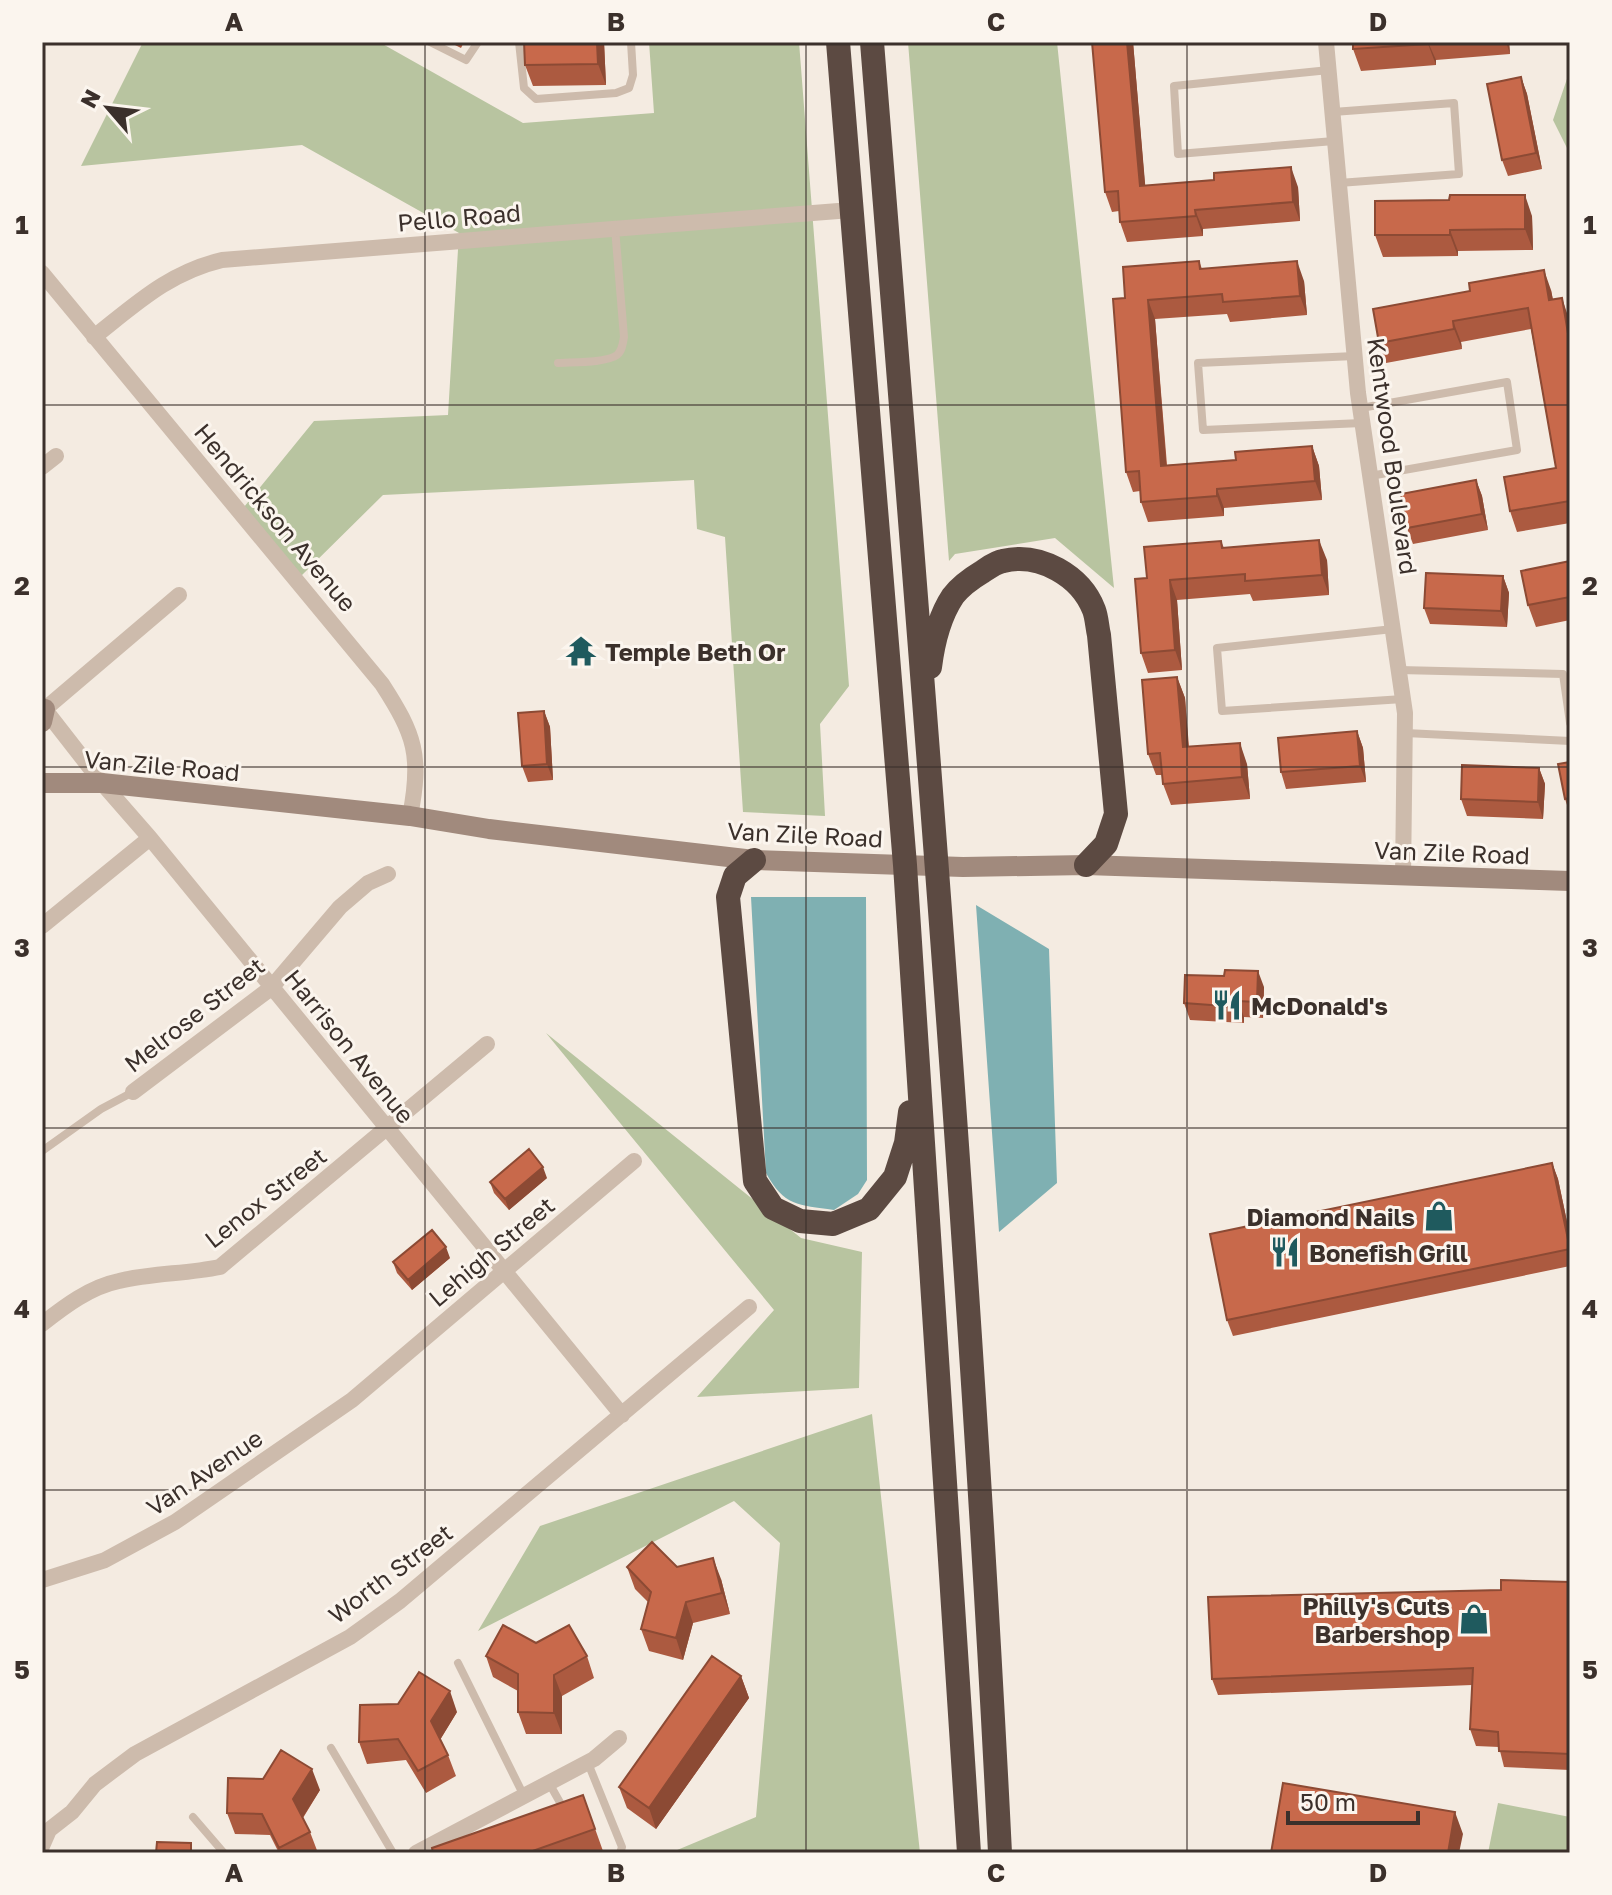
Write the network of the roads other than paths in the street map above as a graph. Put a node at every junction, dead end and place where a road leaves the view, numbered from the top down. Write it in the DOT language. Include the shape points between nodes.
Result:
graph roads {
  1 [pos="430,42"];
  2 [pos="478,42"];
  3 [pos="519,42"];
  4 [pos="631,42"];
  5 [pos="838,42"];
  6 [pos="872,42"];
  7 [pos="1326,42"];
  8 [pos="1329,70"];
  9 [pos="1332,112"];
  10 [pos="1334,141"];
  11 [pos="1338,183"];
  12 [pos="851,210"];
  13 [pos="615,227"];
  14 [pos="42,273"];
  15 [pos="94,337"];
  16 [pos="1355,356"];
  17 [pos="558,363"];
  18 [pos="1362,416"];
  19 [pos="56,456"];
  20 [pos="42,467"];
  21 [pos="1370,476"];
  22 [pos="179,595"];
  23 [pos="1393,629"];
  24 [pos="1399,670"];
  25 [pos="1403,699"];
  26 [pos="924,701"];
  27 [pos="43,712"];
  28 [pos="1570,723"];
  29 [pos="1405,733"];
  30 [pos="1570,741"];
  31 [pos="42,783"];
  32 [pos="102,783"];
  33 [pos="410,816"];
  34 [pos="150,838"];
  35 [pos="754,860"];
  36 [pos="905,865"];
  37 [pos="1086,865"];
  38 [pos="937,866"];
  39 [pos="388,874"];
  40 [pos="1403,877"];
  41 [pos="1570,881"];
  42 [pos="42,926"];
  43 [pos="271,988"];
  44 [pos="487,1044"];
  45 [pos="917,1054"];
  46 [pos="133,1092"];
  47 [pos="387,1128"];
  48 [pos="42,1151"];
  49 [pos="634,1161"];
  50 [pos="504,1271"];
  51 [pos="749,1307"];
  52 [pos="42,1324"];
  53 [pos="379,1378"];
  54 [pos="622,1415"];
  55 [pos="42,1580"];
  56 [pos="458,1663"];
  57 [pos="619,1738"];
  58 [pos="331,1748"];
  59 [pos="588,1763"];
  60 [pos="549,1783"];
  61 [pos="524,1796"];
  62 [pos="562,1806"];
  63 [pos="193,1817"];
  64 [pos="44,1834"];
  65 [pos="224,1853"];
  66 [pos="393,1853"];
  67 [pos="416,1853"];
  68 [pos="620,1853"];
  69 [pos="969,1853"];
  70 [pos="1000,1853"];
  1 -- 2 [label="lane" via="466,60"];
  3 -- 4 [label="lane" via="524,88 536,99 629,88"];
  5 -- 12 [label="highway"];
  6 -- 26 [label="highway"];
  7 -- 8 [label="street, Kentwood Boulevard"];
  8 -- 9 [label="street, Kentwood Boulevard"];
  8 -- 10 [label="lane" via="1174,86 1178,154"];
  9 -- 10 [label="street, Kentwood Boulevard"];
  9 -- 11 [label="lane" via="1454,103 1459,174"];
  10 -- 11 [label="street, Kentwood Boulevard"];
  11 -- 16 [label="street, Kentwood Boulevard"];
  12 -- 13 [label="street, Pello Road"];
  12 -- 36 [label="highway"];
  13 -- 15 [label="street, Pello Road" via="222,260 193,267 157,288"];
  13 -- 17 [label="lane" via="622,347 608,359"];
  14 -- 15 [label="street, Hendrickson Avenue"];
  15 -- 33 [label="street, Hendrickson Avenue" via="382,684 414,742 417,782"];
  16 -- 18 [label="street, Kentwood Boulevard"];
  16 -- 18 [label="lane" via="1198,363 1203,430"];
  18 -- 21 [label="street, Kentwood Boulevard"];
  18 -- 21 [label="lane" via="1507,382 1517,450"];
  19 -- 20 [label="street"];
  21 -- 23 [label="street, Kentwood Boulevard"];
  22 -- 27 [label="street"];
  23 -- 24 [label="street, Kentwood Boulevard"];
  23 -- 25 [label="lane" via="1217,648 1222,711"];
  24 -- 25 [label="street, Kentwood Boulevard"];
  24 -- 28 [label="lane" via="1563,674"];
  25 -- 29 [label="street, Kentwood Boulevard"];
  26 -- 37 [label="highway" via="934,641 954,596 973,577 1001,561 1019,559 1043,562 1082,589 1099,635 1116,814 1106,844"];
  26 -- 38 [label="highway"];
  27 -- 32 [label="street, Harrison Avenue"];
  29 -- 30 [label="lane"];
  29 -- 40 [label="street, Kentwood Boulevard"];
  31 -- 32 [label="street, Van Zile Road"];
  32 -- 33 [label="street, Van Zile Road"];
  32 -- 34 [label="street, Harrison Avenue"];
  33 -- 35 [label="street, Van Zile Road"];
  34 -- 42 [label="street"];
  34 -- 43 [label="street, Harrison Avenue"];
  35 -- 36 [label="street, Van Zile Road"];
  35 -- 45 [label="highway" via="735,876 728,897 755,1181 773,1208 800,1221 833,1224 869,1209 895,1177 906,1143"];
  36 -- 38 [label="street, Van Zile Road"];
  36 -- 45 [label="highway"];
  37 -- 38 [label="street, Van Zile Road"];
  37 -- 40 [label="street, Van Zile Road"];
  38 -- 70 [label="highway"];
  39 -- 43 [label="street, Melrose Street" via="340,907"];
  40 -- 41 [label="street, Van Zile Road"];
  43 -- 46 [label="street, Melrose Street"];
  43 -- 47 [label="street, Harrison Avenue"];
  44 -- 47 [label="street, Lenox Street"];
  45 -- 69 [label="highway"];
  46 -- 48 [label="lane"];
  47 -- 50 [label="street, Harrison Avenue"];
  47 -- 52 [label="street, Lenox Street" via="220,1267 119,1281 89,1291"];
  49 -- 50 [label="street, Lehigh Street"];
  50 -- 53 [label="street, Lehigh Street"];
  50 -- 54 [label="street, Harrison Avenue"];
  51 -- 54 [label="street, Worth Street"];
  53 -- 55 [label="street, Van Avenue" via="175,1522 105,1560"];
  54 -- 64 [label="street, Worth Street" via="363,1628 135,1754"];
  56 -- 61 [label="lane"];
  57 -- 59 [label="street"];
  58 -- 66 [label="lane"];
  59 -- 60 [label="street"];
  59 -- 68 [label="lane"];
  60 -- 61 [label="street"];
  60 -- 62 [label="lane"];
  61 -- 67 [label="street" via="503,1813"];
  63 -- 65 [label="lane"];
}
